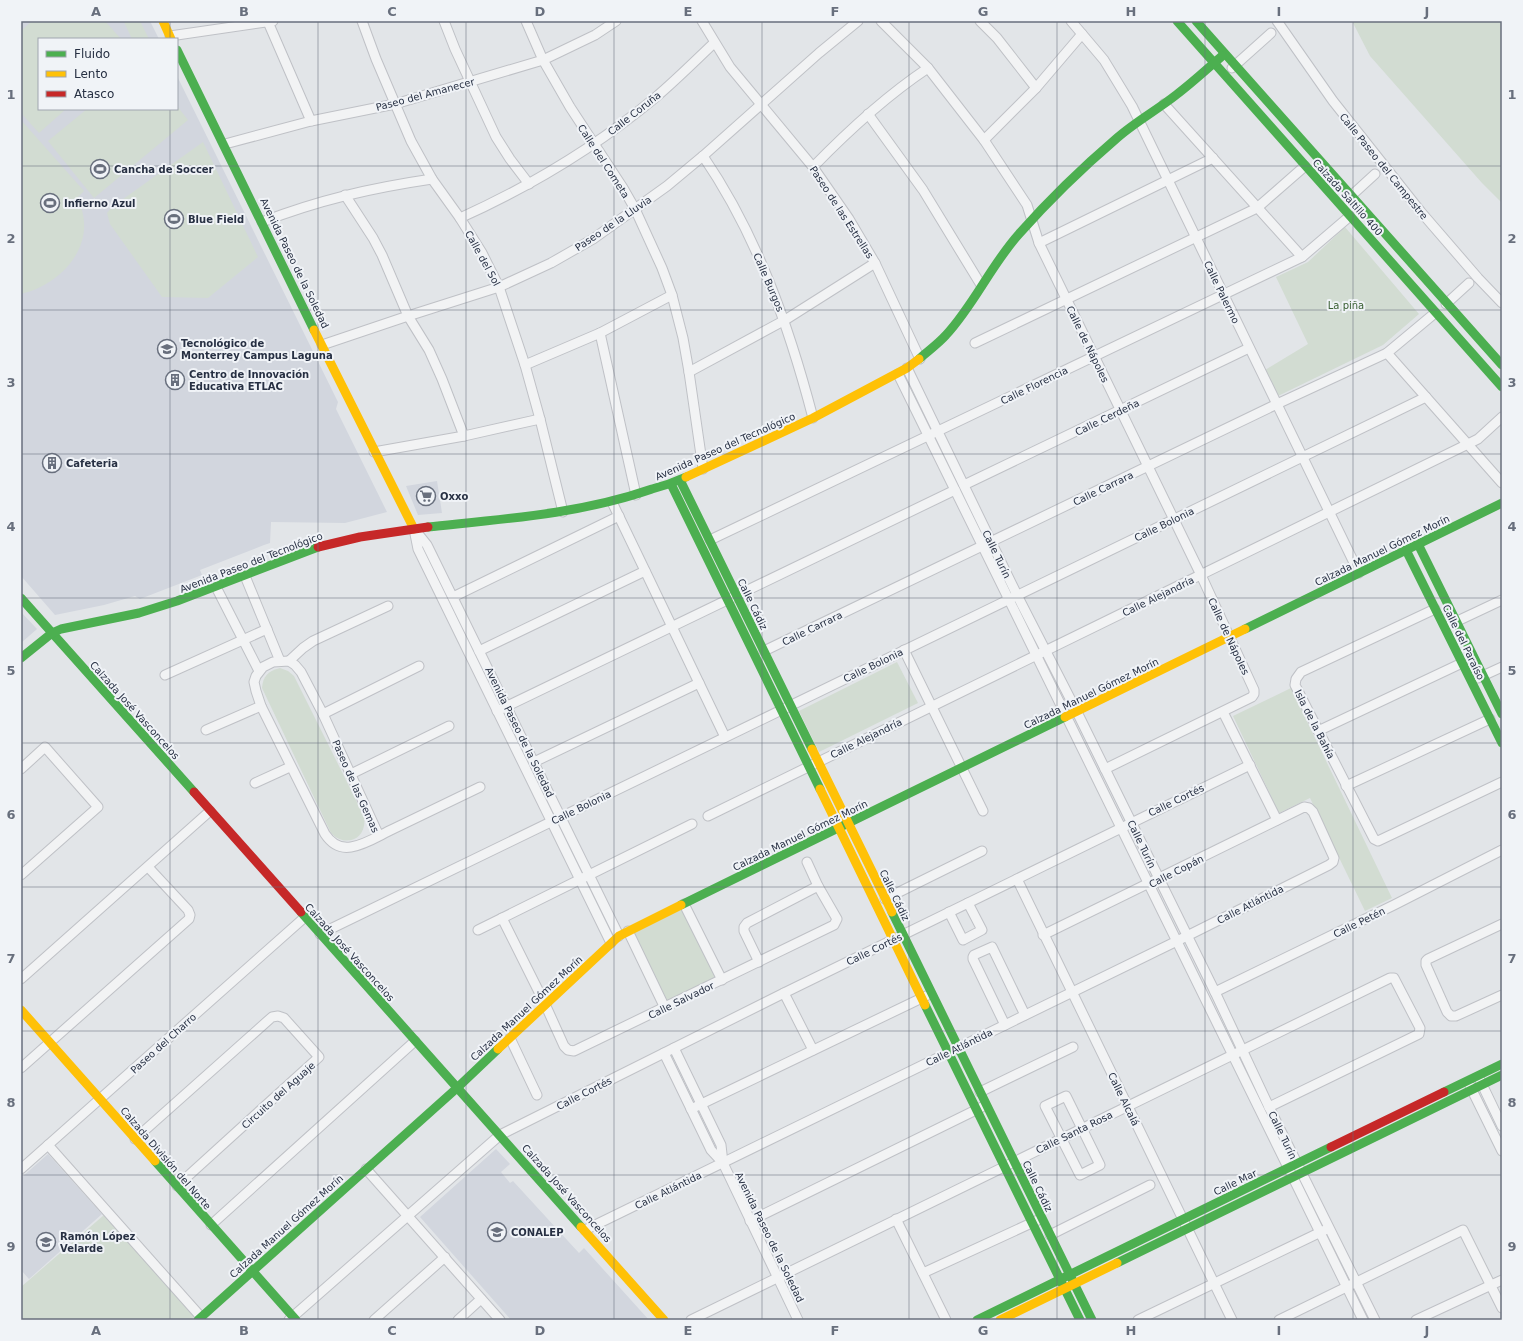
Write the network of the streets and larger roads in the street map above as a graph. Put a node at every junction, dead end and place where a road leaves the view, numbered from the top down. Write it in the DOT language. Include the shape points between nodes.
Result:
graph roads {
  1 [pos="163,21"];
  2 [pos="271,21"];
  3 [pos="362,21"];
  4 [pos="444,21"];
  5 [pos="526,21"];
  6 [pos="616,21"];
  7 [pos="702,21"];
  8 [pos="858,21"];
  9 [pos="881,21"];
  10 [pos="980,21"];
  11 [pos="1071,21"];
  12 [pos="1177,21"];
  13 [pos="1196,21"];
  14 [pos="1277,21"];
  15 [pos="1271,33"];
  16 [pos="1082,34"];
  17 [pos="171,37"];
  18 [pos="714,43"];
  19 [pos="178,52"];
  20 [pos="1225,53"];
  21 [pos="543,60"];
  22 [pos="1214,62"];
  23 [pos="1235,65"];
  24 [pos="928,68"];
  25 [pos="1225,74"];
  26 [pos="471,82"];
  27 [pos="1036,88"];
  28 [pos="395,104"];
  29 [pos="761,104"];
  30 [pos="1164,104"];
  31 [pos="868,114"];
  32 [pos="311,121"];
  33 [pos="1138,121"];
  34 [pos="984,140"];
  35 [pos="225,144"];
  36 [pos="593,144"];
  37 [pos="703,156"];
  38 [pos="1213,158"];
  39 [pos="813,166"];
  40 [pos="1305,166"];
  41 [pos="1375,174"];
  42 [pos="432,179"];
  43 [pos="1167,181"];
  44 [pos="529,184"];
  45 [pos="345,194"];
  46 [pos="1351,196"];
  47 [pos="1257,208"];
  48 [pos="635,209"];
  49 [pos="1350,216"];
  50 [pos="460,218"];
  51 [pos="1032,220"];
  52 [pos="262,222"];
  53 [pos="1195,237"];
  54 [pos="1039,243"];
  55 [pos="1302,257"];
  56 [pos="875,263"];
  57 [pos="1469,283"];
  58 [pos="981,285"];
  59 [pos="499,287"];
  60 [pos="672,295"];
  61 [pos="1223,295"];
  62 [pos="1066,298"];
  63 [pos="1502,303"];
  64 [pos="1446,304"];
  65 [pos="1435,313"];
  66 [pos="408,316"];
  67 [pos="785,320"];
  68 [pos="600,333"];
  69 [pos="975,343"];
  70 [pos="322,346"];
  71 [pos="1249,348"];
  72 [pos="1387,353"];
  73 [pos="1094,356"];
  74 [pos="920,359"];
  75 [pos="525,365"];
  76 [pos="1502,365"];
  77 [pos="907,368"];
  78 [pos="689,372"];
  79 [pos="898,374"];
  80 [pos="1502,387"];
  81 [pos="1426,397"];
  82 [pos="1276,404"];
  83 [pos="1120,410"];
  84 [pos="1502,417"];
  85 [pos="813,418"];
  86 [pos="540,419"];
  87 [pos="938,431"];
  88 [pos="464,436"];
  89 [pos="928,436"];
  90 [pos="1468,444"];
  91 [pos="374,452"];
  92 [pos="1302,457"];
  93 [pos="1148,466"];
  94 [pos="703,469"];
  95 [pos="680,480"];
  96 [pos="1502,483"];
  97 [pos="671,484"];
  98 [pos="964,486"];
  99 [pos="955,490"];
  100 [pos="636,495"];
  101 [pos="612,502"];
  102 [pos="1502,503"];
  103 [pos="1329,511"];
  104 [pos="563,512"];
  105 [pos="619,516"];
  106 [pos="1174,519"];
  107 [pos="414,529"];
  108 [pos="710,540"];
  109 [pos="987,544"];
  110 [pos="1418,544"];
  111 [pos="1406,550"];
  112 [pos="645,571"];
  113 [pos="1359,573"];
  114 [pos="1201,575"];
  115 [pos="245,576"];
  116 [pos="216,588"];
  117 [pos="453,596"];
  118 [pos="737,596"];
  119 [pos="1013,597"];
  120 [pos="21,598"];
  121 [pos="727,600"];
  122 [pos="1502,600"];
  123 [pos="388,606"];
  124 [pos="1436,609"];
  125 [pos="1456,622"];
  126 [pos="672,627"];
  127 [pos="1445,628"];
  128 [pos="267,629"];
  129 [pos="52,633"];
  130 [pos="1229,637"];
  131 [pos="243,640"];
  132 [pos="904,650"];
  133 [pos="1046,650"];
  134 [pos="479,651"];
  135 [pos="764,651"];
  136 [pos="1036,655"];
  137 [pos="21,658"];
  138 [pos="285,661"];
  139 [pos="1462,663"];
  140 [pos="419,666"];
  141 [pos="1502,667"];
  142 [pos="259,671"];
  143 [pos="165,675"];
  144 [pos="1483,676"];
  145 [pos="699,682"];
  146 [pos="1471,682"];
  147 [pos="790,705"];
  148 [pos="261,706"];
  149 [pos="932,706"];
  150 [pos="507,707"];
  151 [pos="781,710"];
  152 [pos="497,711"];
  153 [pos="1077,712"];
  154 [pos="1223,712"];
  155 [pos="323,714"];
  156 [pos="1502,714"];
  157 [pos="1067,717"];
  158 [pos="1490,719"];
  159 [pos="449,726"];
  160 [pos="206,730"];
  161 [pos="1318,731"];
  162 [pos="725,737"];
  163 [pos="1502,744"];
  164 [pos="534,762"];
  165 [pos="818,762"];
  166 [pos="1250,765"];
  167 [pos="290,767"];
  168 [pos="808,767"];
  169 [pos="21,769"];
  170 [pos="962,769"];
  171 [pos="1105,769"];
  172 [pos="351,774"];
  173 [pos="1502,782"];
  174 [pos="255,783"];
  175 [pos="1346,786"];
  176 [pos="480,787"];
  177 [pos="210,811"];
  178 [pos="983,811"];
  179 [pos="708,816"];
  180 [pos="561,817"];
  181 [pos="1277,820"];
  182 [pos="551,821"];
  183 [pos="1131,822"];
  184 [pos="692,824"];
  185 [pos="848,824"];
  186 [pos="1121,827"];
  187 [pos="839,829"];
  188 [pos="379,836"];
  189 [pos="1502,850"];
  190 [pos="982,851"];
  191 [pos="807,862"];
  192 [pos="1333,862"];
  193 [pos="148,867"];
  194 [pos="21,875"];
  195 [pos="589,875"];
  196 [pos="580,879"];
  197 [pos="1017,879"];
  198 [pos="1159,879"];
  199 [pos="1150,884"];
  200 [pos="818,886"];
  201 [pos="885,899"];
  202 [pos="968,903"];
  203 [pos="684,904"];
  204 [pos="949,912"];
  205 [pos="305,917"];
  206 [pos="502,918"];
  207 [pos="1502,924"];
  208 [pos="478,930"];
  209 [pos="628,931"];
  210 [pos="320,934"];
  211 [pos="903,935"];
  212 [pos="1043,935"];
  213 [pos="619,936"];
  214 [pos="1187,936"];
  215 [pos="893,940"];
  216 [pos="1177,941"];
  217 [pos="611,943"];
  218 [pos="759,962"];
  219 [pos="21,979"];
  220 [pos="722,980"];
  221 [pos="1072,992"];
  222 [pos="1215,992"];
  223 [pos="784,993"];
  224 [pos="931,993"];
  225 [pos="1502,995"];
  226 [pos="921,998"];
  227 [pos="546,1004"];
  228 [pos="665,1008"];
  229 [pos="21,1010"];
  230 [pos="1025,1015"];
  231 [pos="1005,1025"];
  232 [pos="510,1038"];
  233 [pos="415,1041"];
  234 [pos="50,1043"];
  235 [pos="1073,1047"];
  236 [pos="674,1048"];
  237 [pos="958,1048"];
  238 [pos="813,1050"];
  239 [pos="1238,1052"];
  240 [pos="664,1053"];
  241 [pos="948,1053"];
  242 [pos="1502,1064"];
  243 [pos="21,1068"];
  244 [pos="1478,1075"];
  245 [pos="1502,1075"];
  246 [pos="1468,1080"];
  247 [pos="1482,1084"];
  248 [pos="457,1088"];
  249 [pos="1472,1089"];
  250 [pos="980,1092"];
  251 [pos="537,1095"];
  252 [pos="99,1099"];
  253 [pos="701,1104"];
  254 [pos="986,1105"];
  255 [pos="1128,1106"];
  256 [pos="1269,1107"];
  257 [pos="691,1109"];
  258 [pos="977,1110"];
  259 [pos="1502,1126"];
  260 [pos="1082,1128"];
  261 [pos="500,1135"];
  262 [pos="1061,1138"];
  263 [pos="135,1139"];
  264 [pos="48,1145"];
  265 [pos="1502,1151"];
  266 [pos="1014,1161"];
  267 [pos="723,1163"];
  268 [pos="1297,1164"];
  269 [pos="1004,1166"];
  270 [pos="1288,1168"];
  271 [pos="21,1169"];
  272 [pos="366,1169"];
  273 [pos="1301,1173"];
  274 [pos="1292,1177"];
  275 [pos="1150,1185"];
  276 [pos="177,1186"];
  277 [pos="408,1216"];
  278 [pos="1042,1218"];
  279 [pos="896,1219"];
  280 [pos="1183,1219"];
  281 [pos="750,1221"];
  282 [pos="1032,1222"];
  283 [pos="211,1225"];
  284 [pos="1188,1228"];
  285 [pos="1330,1228"];
  286 [pos="585,1230"];
  287 [pos="1320,1232"];
  288 [pos="1050,1235"];
  289 [pos="445,1257"];
  290 [pos="252,1272"];
  291 [pos="923,1273"];
  292 [pos="1070,1275"];
  293 [pos="777,1278"];
  294 [pos="1060,1279"];
  295 [pos="1502,1280"];
  296 [pos="1356,1282"];
  297 [pos="1214,1283"];
  298 [pos="1074,1284"];
  299 [pos="1490,1285"];
  300 [pos="1347,1287"];
  301 [pos="1065,1288"];
  302 [pos="481,1299"];
  303 [pos="1502,1308"];
  304 [pos="200,1318"];
  305 [pos="293,1319"];
  306 [pos="374,1320"];
  307 [pos="458,1320"];
  308 [pos="500,1320"];
  309 [pos="664,1320"];
  310 [pos="691,1320"];
  311 [pos="798,1320"];
  312 [pos="946,1320"];
  313 [pos="977,1320"];
  314 [pos="1000,1320"];
  315 [pos="1080,1320"];
  316 [pos="1092,1320"];
  317 [pos="1138,1320"];
  318 [pos="1232,1320"];
  319 [pos="1279,1320"];
  320 [pos="1363,1320"];
  321 [pos="1375,1320"];
  322 [pos="1416,1320"];
  1 -- 17 [label="street"];
  2 -- 17 [label="street"];
  2 -- 32 [label="street"];
  3 -- 28 [label="street, Calle del Sol"];
  4 -- 26 [label="street"];
  5 -- 21 [label="street, Calle del Cometa"];
  6 -- 21 [label="street, Paseo del Amanecer" via="595,35"];
  7 -- 18 [label="street, Paseo de las Estrellas"];
  8 -- 29 [label="street, Paseo de la Lluvia"];
  9 -- 24 [label="street, Calle de Nápoles"];
  10 -- 27 [label="street" via="997,38"];
  11 -- 16 [label="street, Calle Palermo"];
  12 -- 22 [label="street, Calzada Saltillo 400"];
  13 -- 20 [label="street, Calzada Saltillo 400"];
  14 -- 63 [label="street, Calle Paseo del Campestre" via="1333,101 1416,206"];
  15 -- 23 [label="street"];
  16 -- 27 [label="street"];
  16 -- 33 [label="street, Calle Palermo" via="1104,60 1132,106"];
  18 -- 29 [label="street, Paseo de las Estrellas"];
  18 -- 36 [label="street, Calle Coruña" via="656,96"];
  19 -- 35 [label="street, Avenida Paseo de la Soledad"];
  20 -- 22 [label="street, Avenida Paseo del Tecnológico"];
  20 -- 23 [label="street, Calzada Saltillo 400"];
  21 -- 26 [label="street, Paseo del Amanecer"];
  21 -- 36 [label="street, Calle del Cometa"];
  22 -- 25 [label="street, Calzada Saltillo 400"];
  22 -- 30 [label="street, Avenida Paseo del Tecnológico"];
  23 -- 25 [label="street"];
  23 -- 46 [label="street, Calzada Saltillo 400"];
  24 -- 31 [label="street" via="903,84"];
  24 -- 34 [label="street, Calle de Nápoles"];
  25 -- 40 [label="street, Calzada Saltillo 400"];
  26 -- 28 [label="street, Paseo del Amanecer"];
  26 -- 44 [label="street" via="496,137"];
  27 -- 34 [label="street"];
  28 -- 32 [label="street, Paseo del Amanecer"];
  28 -- 42 [label="street, Calle del Sol" via="411,142"];
  29 -- 37 [label="street, Paseo de la Lluvia"];
  29 -- 39 [label="street, Paseo de las Estrellas"];
  30 -- 33 [label="street, Avenida Paseo del Tecnológico"];
  30 -- 38 [label="street"];
  31 -- 39 [label="street"];
  31 -- 58 [label="street" via="923,190"];
  32 -- 35 [label="street, Paseo del Amanecer"];
  33 -- 43 [label="street, Calle Palermo"];
  33 -- 51 [label="street, Avenida Paseo del Tecnológico" via="1089,163"];
  34 -- 51 [label="street, Calle de Nápoles" via="1027,205"];
  35 -- 52 [label="street, Avenida Paseo de la Soledad"];
  36 -- 44 [label="street, Calle Coruña"];
  36 -- 48 [label="street, Calle del Cometa"];
  37 -- 48 [label="street, Paseo de la Lluvia" via="668,186"];
  37 -- 67 [label="street, Calle Burgos" via="736,208"];
  38 -- 43 [label="street"];
  38 -- 47 [label="street"];
  39 -- 56 [label="street, Paseo de las Estrellas"];
  40 -- 47 [label="street"];
  40 -- 49 [label="street, Calzada Saltillo 400"];
  41 -- 46 [label="street"];
  42 -- 45 [label="street"];
  42 -- 50 [label="street, Calle del Sol"];
  43 -- 53 [label="street, Calle Palermo"];
  43 -- 54 [label="street"];
  44 -- 50 [label="street, Calle Coruña"];
  45 -- 52 [label="street"];
  45 -- 66 [label="street" via="382,254"];
  46 -- 64 [label="street, Calzada Saltillo 400"];
  47 -- 53 [label="street"];
  47 -- 55 [label="street"];
  48 -- 59 [label="street, Paseo de la Lluvia" via="593,239 551,263"];
  48 -- 60 [label="street, Calle del Cometa" via="652,243"];
  49 -- 55 [label="street, Calle Florencia"];
  49 -- 65 [label="street, Calzada Saltillo 400"];
  50 -- 59 [label="street, Calle del Sol"];
  51 -- 54 [label="street, Calle de Nápoles"];
  51 -- 58 [label="street, Avenida Paseo del Tecnológico"];
  52 -- 70 [label="street, Avenida Paseo de la Soledad"];
  53 -- 61 [label="street, Calle Palermo"];
  53 -- 62 [label="street"];
  54 -- 62 [label="street, Calle de Nápoles"];
  55 -- 61 [label="street, Calle Florencia"];
  56 -- 67 [label="street"];
  56 -- 74 [label="street, Paseo de las Estrellas"];
  57 -- 64 [label="street"];
  58 -- 74 [label="street, Avenida Paseo del Tecnológico" via="947,334"];
  59 -- 66 [label="street, Paseo de la Lluvia"];
  59 -- 75 [label="street, Calle del Sol"];
  60 -- 68 [label="street"];
  60 -- 78 [label="street, Calle del Cometa"];
  61 -- 71 [label="street, Calle Palermo"];
  61 -- 73 [label="street, Calle Florencia"];
  62 -- 69 [label="street"];
  62 -- 73 [label="street, Calle de Nápoles"];
  64 -- 76 [label="street, Calzada Saltillo 400"];
  65 -- 72 [label="street, Calle Carrara"];
  65 -- 80 [label="street, Calzada Saltillo 400"];
  66 -- 70 [label="street, Paseo de la Lluvia"];
  66 -- 88 [label="street" via="429,350"];
  67 -- 78 [label="street"];
  67 -- 85 [label="street, Calle Burgos"];
  68 -- 75 [label="street"];
  68 -- 100 [label="street"];
  70 -- 91 [label="street, Avenida Paseo de la Soledad"];
  71 -- 82 [label="street, Calle Palermo"];
  71 -- 83 [label="street, Calle Cerdeña"];
  72 -- 81 [label="street"];
  72 -- 82 [label="street, Calle Carrara"];
  73 -- 83 [label="street, Calle de Nápoles"];
  73 -- 87 [label="street, Calle Florencia"];
  74 -- 77 [label="street, Avenida Paseo del Tecnológico"];
  75 -- 86 [label="street, Calle del Sol"];
  77 -- 79 [label="street, Avenida Paseo del Tecnológico"];
  77 -- 87 [label="street, Calle Turín"];
  78 -- 94 [label="street, Calle del Cometa"];
  79 -- 85 [label="street, Avenida Paseo del Tecnológico"];
  79 -- 89 [label="street, Calle Turín"];
  81 -- 90 [label="street"];
  81 -- 92 [label="street, Calle Bolonia"];
  82 -- 92 [label="street, Calle Palermo"];
  82 -- 93 [label="street, Calle Carrara"];
  83 -- 93 [label="street, Calle de Nápoles"];
  83 -- 98 [label="street, Calle Cerdeña"];
  84 -- 90 [label="street, Calle Alejandría" via="1478,439"];
  85 -- 94 [label="street, Avenida Paseo del Tecnológico"];
  86 -- 88 [label="street"];
  86 -- 104 [label="street, Calle del Sol"];
  87 -- 89 [label="street, Calle Florencia"];
  87 -- 98 [label="street, Calle Turín"];
  88 -- 91 [label="street"];
  89 -- 99 [label="street, Calle Turín"];
  89 -- 108 [label="street, Calle Florencia"];
  90 -- 96 [label="street"];
  90 -- 103 [label="street, Calle Alejandría"];
  91 -- 107 [label="street, Avenida Paseo de la Soledad"];
  92 -- 103 [label="street, Calle Palermo"];
  92 -- 106 [label="street, Calle Bolonia"];
  93 -- 106 [label="street, Calle de Nápoles"];
  93 -- 109 [label="street, Calle Carrara"];
  94 -- 95 [label="street, Avenida Paseo del Tecnológico"];
  95 -- 97 [label="street, Avenida Paseo del Tecnológico"];
  95 -- 108 [label="street, Calle Cádiz"];
  97 -- 100 [label="street, Avenida Paseo del Tecnológico"];
  97 -- 121 [label="street"];
  98 -- 109 [label="street, Calle Turín"];
  99 -- 109 [label="street, Calle Turín"];
  99 -- 118 [label="street"];
  100 -- 101 [label="street, Avenida Paseo del Tecnológico"];
  101 -- 104 [label="street, Avenida Paseo del Tecnológico"];
  101 -- 105 [label="street"];
  102 -- 110 [label="street, Calzada Manuel Gómez Morín"];
  103 -- 113 [label="street, Calle Palermo"];
  103 -- 114 [label="street, Calle Alejandría"];
  104 -- 107 [label="street, Avenida Paseo del Tecnológico"];
  105 -- 112 [label="street"];
  105 -- 117 [label="street"];
  106 -- 114 [label="street, Calle de Nápoles"];
  106 -- 119 [label="street, Calle Bolonia"];
  107 -- 115 [label="street, Avenida Paseo del Tecnológico" via="360,536 328,544"];
  107 -- 117 [label="street, Avenida Paseo de la Soledad" via="427,545"];
  107 -- 152 [label="street, Avenida Paseo de la Soledad" via="418,549"];
  108 -- 118 [label="street, Calle Cádiz"];
  109 -- 119 [label="street, Calle Turín"];
  109 -- 135 [label="street, Calle Carrara"];
  110 -- 111 [label="street, Calzada Manuel Gómez Morín"];
  110 -- 125 [label="street, Calle del Paraíso"];
  111 -- 113 [label="street, Calzada Manuel Gómez Morín"];
  111 -- 124 [label="street, Calle del Paraíso"];
  112 -- 126 [label="street"];
  112 -- 134 [label="street"];
  113 -- 130 [label="street, Calzada Manuel Gómez Morín"];
  114 -- 130 [label="street, Calle de Nápoles"];
  114 -- 133 [label="street, Calle Alejandría"];
  115 -- 116 [label="street, Avenida Paseo del Tecnológico"];
  115 -- 128 [label="street, Paseo de las Gemas"];
  116 -- 129 [label="street, Avenida Paseo del Tecnológico" via="139,613 70,626"];
  116 -- 131 [label="street"];
  117 -- 134 [label="street, Avenida Paseo de la Soledad"];
  118 -- 121 [label="street"];
  118 -- 135 [label="street, Calle Cádiz"];
  119 -- 132 [label="street, Calle Bolonia"];
  119 -- 133 [label="street, Calle Turín"];
  119 -- 136 [label="street, Calle Turín"];
  120 -- 129 [label="street, Calzada José Vasconcelos"];
  121 -- 126 [label="street"];
  121 -- 151 [label="street"];
  122 -- 125 [label="street"];
  123 -- 138 [label="street" via="313,641"];
  124 -- 127 [label="street, Calle del Paraíso"];
  124 -- 161 [label="street, Isla de la Bahía" via="1301,672 1295,685"];
  125 -- 127 [label="street"];
  125 -- 144 [label="street, Calle del Paraíso"];
  126 -- 145 [label="street"];
  126 -- 150 [label="street"];
  127 -- 139 [label="street, Calle del Paraíso"];
  128 -- 131 [label="street"];
  128 -- 138 [label="street, Paseo de las Gemas"];
  129 -- 137 [label="street, Avenida Paseo del Tecnológico"];
  129 -- 177 [label="street, Calzada José Vasconcelos"];
  130 -- 153 [label="street, Calzada Manuel Gómez Morín"];
  130 -- 154 [label="street, Calle de Nápoles" via="1254,694"];
  131 -- 142 [label="street"];
  131 -- 143 [label="street"];
  132 -- 147 [label="street, Calle Bolonia"];
  132 -- 149 [label="street"];
  133 -- 136 [label="street, Calle Alejandría"];
  133 -- 153 [label="street, Calle Turín"];
  134 -- 150 [label="street, Avenida Paseo de la Soledad"];
  135 -- 147 [label="street, Calle Cádiz"];
  136 -- 149 [label="street, Calle Alejandría"];
  136 -- 157 [label="street, Calle Turín"];
  138 -- 142 [label="street" via="267,665"];
  138 -- 155 [label="street, Paseo de las Gemas" via="295,665 301,672"];
  139 -- 146 [label="street, Calle del Paraíso"];
  139 -- 161 [label="street"];
  140 -- 155 [label="street"];
  141 -- 144 [label="street"];
  142 -- 148 [label="street, Paseo de las Gemas" via="254,682"];
  144 -- 146 [label="street"];
  144 -- 156 [label="street, Calle del Paraíso"];
  145 -- 162 [label="street"];
  145 -- 164 [label="street"];
  146 -- 158 [label="street, Calle del Paraíso"];
  147 -- 151 [label="street, Calle Bolonia"];
  147 -- 165 [label="street, Calle Cádiz"];
  148 -- 160 [label="street"];
  148 -- 167 [label="street, Paseo de las Gemas"];
  149 -- 165 [label="street, Calle Alejandría"];
  149 -- 170 [label="street"];
  150 -- 152 [label="street"];
  150 -- 164 [label="street, Avenida Paseo de la Soledad"];
  151 -- 162 [label="street, Calle Bolonia"];
  151 -- 168 [label="street"];
  152 -- 182 [label="street, Avenida Paseo de la Soledad"];
  153 -- 157 [label="street, Calzada Manuel Gómez Morín"];
  153 -- 171 [label="street, Calle Turín"];
  154 -- 166 [label="street"];
  154 -- 171 [label="street"];
  155 -- 172 [label="street, Paseo de las Gemas"];
  157 -- 170 [label="street, Calzada Manuel Gómez Morín"];
  157 -- 186 [label="street, Calle Turín"];
  158 -- 163 [label="street, Calle del Paraíso"];
  158 -- 175 [label="street"];
  159 -- 172 [label="street"];
  161 -- 175 [label="street, Isla de la Bahía"];
  162 -- 180 [label="street, Calle Bolonia"];
  164 -- 180 [label="street, Avenida Paseo de la Soledad"];
  165 -- 168 [label="street, Calle Alejandría"];
  165 -- 185 [label="street, Calle Cádiz"];
  166 -- 181 [label="street"];
  166 -- 183 [label="street, Calle Cortés"];
  167 -- 174 [label="street"];
  167 -- 188 [label="street, Paseo de las Gemas" via="330,841 342,847 351,847"];
  168 -- 179 [label="street, Calle Alejandría"];
  168 -- 187 [label="street"];
  169 -- 194 [label="street" via="45,747 98,807"];
  170 -- 178 [label="street"];
  170 -- 185 [label="street, Calzada Manuel Gómez Morín"];
  171 -- 183 [label="street, Calle Turín"];
  172 -- 188 [label="street, Paseo de las Gemas"];
  173 -- 175 [label="street, Isla de la Bahía" via="1378,841 1374,839"];
  176 -- 188 [label="street"];
  177 -- 193 [label="street"];
  177 -- 205 [label="street, Calzada José Vasconcelos"];
  180 -- 182 [label="street, Calle Bolonia"];
  180 -- 195 [label="street, Avenida Paseo de la Soledad"];
  181 -- 192 [label="street, Calle Copán" via="1304,807 1309,808 1334,858"];
  181 -- 198 [label="street, Calle Copán"];
  182 -- 196 [label="street, Avenida Paseo de la Soledad"];
  182 -- 210 [label="street, Calle Bolonia"];
  183 -- 186 [label="street, Calle Cortés"];
  183 -- 198 [label="street, Calle Turín"];
  184 -- 195 [label="street"];
  185 -- 187 [label="street, Calzada Manuel Gómez Morín"];
  185 -- 201 [label="street, Calle Cádiz"];
  186 -- 197 [label="street, Calle Cortés"];
  186 -- 199 [label="street, Calle Turín"];
  187 -- 203 [label="street, Calzada Manuel Gómez Morín"];
  187 -- 215 [label="street"];
  189 -- 222 [label="street, Calle Petén"];
  190 -- 201 [label="street"];
  191 -- 200 [label="street"];
  192 -- 214 [label="street, Calle Atlántida"];
  193 -- 219 [label="street"];
  193 -- 234 [label="street" via="188,910 189,919"];
  195 -- 196 [label="street"];
  195 -- 213 [label="street, Avenida Paseo de la Soledad"];
  196 -- 206 [label="street"];
  196 -- 217 [label="street, Avenida Paseo de la Soledad"];
  197 -- 202 [label="street, Calle Cortés"];
  197 -- 212 [label="street, Calle Alcalá"];
  198 -- 199 [label="street, Calle Copán"];
  198 -- 214 [label="street, Calle Turín"];
  199 -- 212 [label="street, Calle Copán"];
  199 -- 216 [label="street, Calle Turín"];
  200 -- 218 [label="street" via="747,923 744,932"];
  200 -- 218 [label="street, Calle Salvador" via="837,922"];
  201 -- 211 [label="street, Calle Cádiz"];
  202 -- 204 [label="street, Calle Cortés"];
  202 -- 204 [label="street" via="982,930 963,940"];
  203 -- 209 [label="street, Calzada Manuel Gómez Morín"];
  203 -- 220 [label="street"];
  204 -- 211 [label="street, Calle Cortés"];
  205 -- 210 [label="street, Calzada José Vasconcelos"];
  205 -- 252 [label="street, Paseo del Charro"];
  206 -- 208 [label="street"];
  206 -- 227 [label="street"];
  207 -- 225 [label="street" via="1426,961 1451,1016"];
  209 -- 213 [label="street, Calzada Manuel Gómez Morín"];
  209 -- 228 [label="street"];
  210 -- 233 [label="street, Calzada José Vasconcelos"];
  211 -- 215 [label="street, Calle Cortés"];
  211 -- 224 [label="street, Calle Cádiz"];
  212 -- 221 [label="street, Calle Alcalá"];
  213 -- 217 [label="street, Calzada Manuel Gómez Morín"];
  214 -- 216 [label="street, Calle Atlántida"];
  214 -- 222 [label="street, Calle Turín"];
  215 -- 223 [label="street, Calle Cortés"];
  215 -- 226 [label="street"];
  216 -- 221 [label="street, Calle Atlántida"];
  216 -- 239 [label="street, Calle Turín"];
  217 -- 227 [label="street, Calzada Manuel Gómez Morín"];
  218 -- 220 [label="street, Calle Salvador"];
  220 -- 228 [label="street, Calle Salvador"];
  221 -- 230 [label="street, Calle Atlántida"];
  221 -- 255 [label="street, Calle Alcalá"];
  222 -- 239 [label="street, Calle Turín"];
  223 -- 236 [label="street, Calle Cortés"];
  223 -- 238 [label="street"];
  224 -- 226 [label="street"];
  224 -- 237 [label="street, Calle Cádiz"];
  226 -- 238 [label="street"];
  226 -- 241 [label="street"];
  227 -- 228 [label="street, Calle Salvador" via="564,1046 574,1051"];
  227 -- 232 [label="street, Calzada Manuel Gómez Morín"];
  229 -- 234 [label="street, Calzada División del Norte"];
  230 -- 231 [label="street, Calle Atlántida"];
  230 -- 231 [label="street" via="992,947 974,954 973,957"];
  231 -- 237 [label="street, Calle Atlántida"];
  232 -- 248 [label="street, Calzada Manuel Gómez Morín"];
  232 -- 251 [label="street"];
  233 -- 248 [label="street, Calzada José Vasconcelos"];
  233 -- 283 [label="street"];
  234 -- 243 [label="street"];
  234 -- 252 [label="street, Calzada División del Norte"];
  235 -- 250 [label="street"];
  236 -- 240 [label="street, Calle Cortés"];
  236 -- 253 [label="street, Avenida Paseo de la Soledad"];
  237 -- 241 [label="street, Calle Atlántida"];
  237 -- 250 [label="street, Calle Cádiz"];
  238 -- 253 [label="street"];
  239 -- 255 [label="street, Calle Santa Rosa"];
  239 -- 256 [label="street, Calle Turín"];
  239 -- 256 [label="street, Calle Santa Rosa" via="1394,978 1420,1028 1419,1034"];
  239 -- 270 [label="street, Calle Turín"];
  240 -- 257 [label="street, Avenida Paseo de la Soledad"];
  240 -- 261 [label="street, Calle Cortés"];
  241 -- 258 [label="street"];
  241 -- 267 [label="street, Calle Atlántida"];
  242 -- 244 [label="street, Calle Mar"];
  244 -- 246 [label="street, Calle Mar"];
  244 -- 247 [label="street"];
  245 -- 247 [label="street, Calle Mar"];
  246 -- 249 [label="street"];
  246 -- 268 [label="street, Calle Mar"];
  247 -- 249 [label="street, Calle Mar"];
  247 -- 259 [label="street"];
  248 -- 261 [label="street, Calzada José Vasconcelos"];
  248 -- 272 [label="street, Calzada Manuel Gómez Morín"];
  249 -- 265 [label="street"];
  249 -- 273 [label="street, Calle Mar"];
  250 -- 254 [label="street, Calle Cádiz"];
  252 -- 263 [label="street, Calzada División del Norte"];
  252 -- 264 [label="street, Paseo del Charro"];
  253 -- 257 [label="street"];
  253 -- 267 [label="street, Avenida Paseo de la Soledad" via="721,1145"];
  254 -- 258 [label="street"];
  254 -- 266 [label="street, Calle Cádiz"];
  255 -- 260 [label="street, Calle Santa Rosa"];
  255 -- 280 [label="street, Calle Alcalá"];
  256 -- 268 [label="street, Calle Turín"];
  257 -- 267 [label="street, Avenida Paseo de la Soledad" via="711,1150"];
  258 -- 269 [label="street"];
  258 -- 281 [label="street"];
  260 -- 262 [label="street, Calle Santa Rosa"];
  260 -- 262 [label="street" via="1066,1096 1046,1106"];
  260 -- 262 [label="street" via="1100,1165 1080,1175"];
  261 -- 277 [label="street, Calle Cortés"];
  261 -- 286 [label="street, Calzada José Vasconcelos"];
  262 -- 266 [label="street, Calle Santa Rosa"];
  263 -- 276 [label="street, Calzada División del Norte"];
  263 -- 276 [label="street, Circuito del Aguaje" via="272,1017 284,1018 319,1057"];
  264 -- 271 [label="street, Paseo del Charro"];
  264 -- 304 [label="street"];
  266 -- 269 [label="street, Calle Santa Rosa"];
  266 -- 278 [label="street, Calle Cádiz"];
  267 -- 281 [label="street, Avenida Paseo de la Soledad"];
  267 -- 286 [label="street, Calle Atlántida"];
  268 -- 270 [label="street, Calle Mar"];
  268 -- 273 [label="street, Calle Turín"];
  269 -- 279 [label="street, Calle Santa Rosa"];
  269 -- 282 [label="street"];
  270 -- 274 [label="street, Calle Turín"];
  270 -- 280 [label="street, Calle Mar"];
  272 -- 277 [label="street"];
  272 -- 290 [label="street, Calzada Manuel Gómez Morín"];
  273 -- 274 [label="street, Calle Mar"];
  273 -- 285 [label="street, Calle Turín"];
  274 -- 284 [label="street, Calle Mar"];
  274 -- 287 [label="street, Calle Turín"];
  275 -- 288 [label="street"];
  276 -- 283 [label="street, Calzada División del Norte"];
  277 -- 289 [label="street"];
  277 -- 305 [label="street, Calle Cortés"];
  278 -- 282 [label="street"];
  278 -- 288 [label="street, Calle Cádiz"];
  279 -- 291 [label="street"];
  279 -- 293 [label="street, Calle Santa Rosa"];
  280 -- 284 [label="street, Calle Alcalá"];
  280 -- 292 [label="street, Calle Mar"];
  281 -- 293 [label="street, Avenida Paseo de la Soledad"];
  282 -- 291 [label="street"];
  282 -- 294 [label="street"];
  283 -- 290 [label="street, Calzada División del Norte"];
  284 -- 297 [label="street, Calle Alcalá"];
  284 -- 298 [label="street, Calle Mar"];
  285 -- 287 [label="street"];
  285 -- 296 [label="street, Calle Turín"];
  286 -- 309 [label="street, Calzada José Vasconcelos"];
  287 -- 297 [label="street"];
  287 -- 300 [label="street, Calle Turín"];
  288 -- 292 [label="street, Calle Cádiz"];
  289 -- 302 [label="street"];
  289 -- 306 [label="street"];
  290 -- 304 [label="street, Calzada Manuel Gómez Morín"];
  290 -- 305 [label="street, Calzada División del Norte"];
  291 -- 312 [label="street"];
  292 -- 294 [label="street, Calle Mar"];
  292 -- 298 [label="street, Calle Cádiz"];
  293 -- 310 [label="street, Calle Santa Rosa"];
  293 -- 311 [label="street, Avenida Paseo de la Soledad"];
  294 -- 301 [label="street"];
  294 -- 313 [label="street, Calle Mar"];
  295 -- 299 [label="street"];
  296 -- 299 [label="street" via="1462,1230"];
  296 -- 300 [label="street"];
  296 -- 321 [label="street, Calle Turín"];
  297 -- 317 [label="street"];
  297 -- 318 [label="street, Calle Alcalá"];
  298 -- 301 [label="street, Calle Mar"];
  298 -- 316 [label="street, Calle Cádiz"];
  299 -- 303 [label="street"];
  299 -- 322 [label="street"];
  300 -- 319 [label="street"];
  300 -- 320 [label="street, Calle Turín"];
  301 -- 314 [label="street, Calle Mar"];
  301 -- 315 [label="street"];
  302 -- 307 [label="street"];
  302 -- 308 [label="street"];
}
